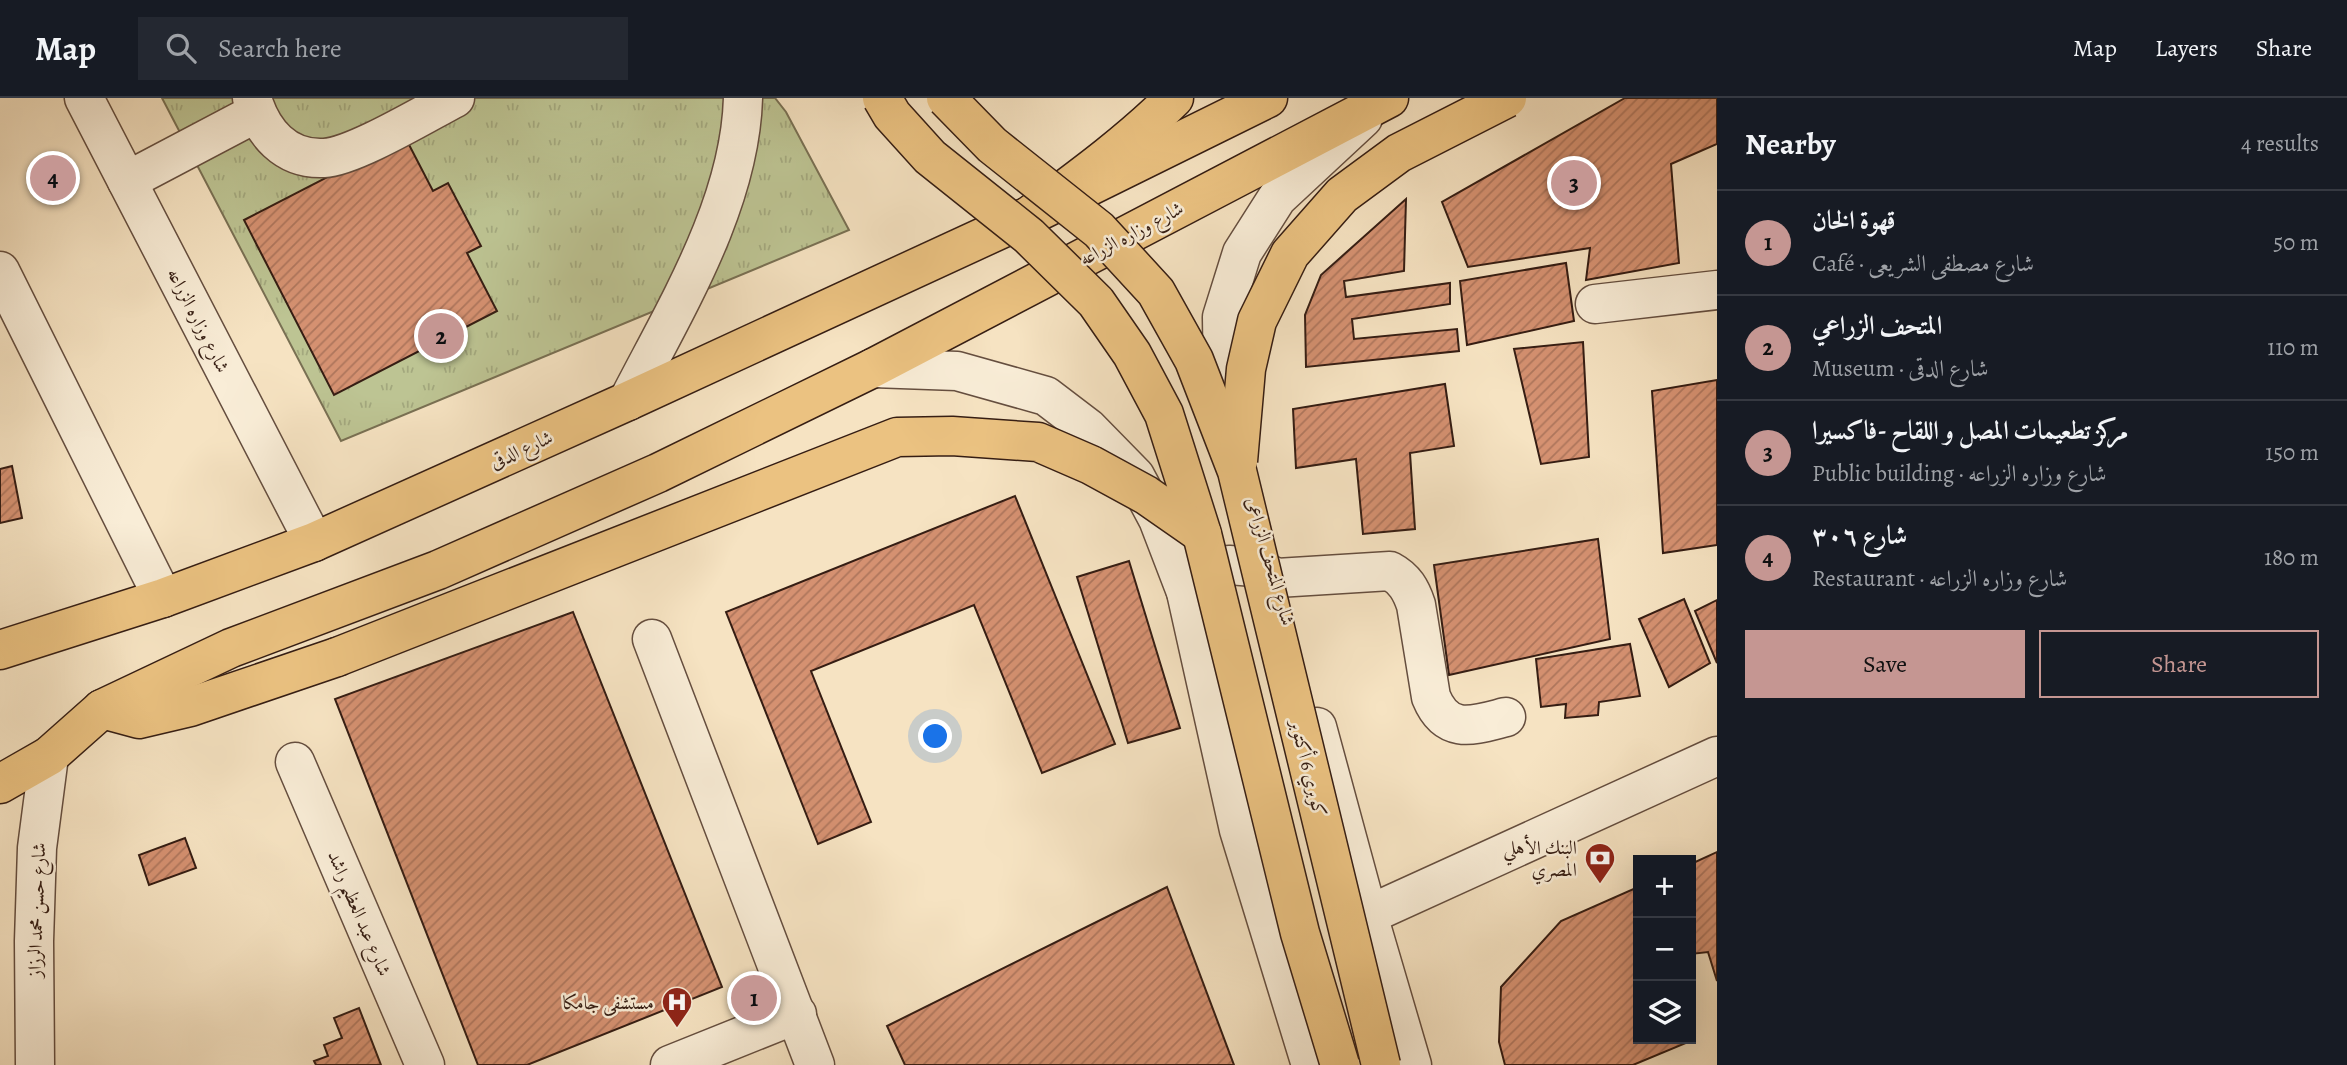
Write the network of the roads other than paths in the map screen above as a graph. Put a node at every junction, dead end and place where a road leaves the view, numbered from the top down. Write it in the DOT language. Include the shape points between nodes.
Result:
graph roads {
  1 [pos="84,98"];
  2 [pos="455,98"];
  3 [pos="743,98"];
  4 [pos="882,98"];
  5 [pos="946,98"];
  6 [pos="1174,98"];
  7 [pos="1268,98"];
  8 [pos="1507,98"];
  9 [pos="1385,100"];
  10 [pos="254,105"];
  11 [pos="127,181"];
  12 [pos="1029,216"];
  13 [pos="0,271"];
  14 [pos="1717,290"];
  15 [pos="1595,304"];
  16 [pos="873,368"];
  17 [pos="628,401"];
  18 [pos="1237,471"];
  19 [pos="1202,534"];
  20 [pos="314,542"];
  21 [pos="1277,579"];
  22 [pos="1186,592"];
  23 [pos="163,598"];
  24 [pos="652,639"];
  25 [pos="0,650"];
  26 [pos="102,709"];
  27 [pos="1506,717"];
  28 [pos="49,756"];
  29 [pos="1717,756"];
  30 [pos="295,762"];
  31 [pos="0,784"];
  32 [pos="1368,915"];
  33 [pos="797,1014"];
  34 [pos="35,1065"];
  35 [pos="425,1065"];
  36 [pos="670,1065"];
  37 [pos="815,1065"];
  38 [pos="1311,1065"];
  39 [pos="1340,1065"];
  40 [pos="1381,1065"];
  41 [pos="1412,1065"];
  1 -- 11 [label="street, شارع وزاره الزراعه"];
  2 -- 10 [label="street" via="352,150 324,158 296,154 271,138"];
  3 -- 17 [label="street" via="729,185 720,210 701,259"];
  4 -- 19 [label="main road, bridge" via="930,157 1029,236 1096,302 1132,354 1164,414"];
  5 -- 18 [label="main road, bridge" via="992,145 1099,230 1156,292 1194,360"];
  6 -- 12 [label="main road"];
  7 -- 12 [label="main road"];
  8 -- 18 [label="main road, bridge" via="1399,153 1342,195 1290,254 1257,321 1245,369"];
  9 -- 16 [label="main road, شارع وزاره الزراعه"];
  9 -- 21 [label="street, شارع المتحف الزراعى" via="1277,198 1242,253 1222,317 1223,383"];
  10 -- 11 [label="street"];
  11 -- 20 [label="street, شارع وزاره الزراعه"];
  12 -- 17 [label="main road, شارع الدقى"];
  13 -- 23 [label="street"];
  14 -- 15 [label="street"];
  16 -- 22 [label="street" via="957,371 1046,396 1088,428 1135,476 1158,519"];
  16 -- 26 [label="main road" via="658,473 438,570 231,648"];
  17 -- 20 [label="main road, شارع الدقى"];
  18 -- 40 [label="main road, كوبري 6 أكتوبر, bridge"];
  19 -- 26 [label="main road, bridge" via="1146,495 1038,442 897,437 337,657 190,707 139,719"];
  19 -- 39 [label="main road, bridge" via="1300,933"];
  20 -- 23 [label="main road, شارع الدقى"];
  21 -- 22 [label="street" via="1254,567 1229,565 1205,574"];
  21 -- 27 [label="street" via="1390,571 1398,575 1412,592 1416,606 1436,709 1456,725"];
  21 -- 32 [label="street, شارع المتحف الزراعى"];
  22 -- 38 [label="street" via="1239,830"];
  23 -- 25 [label="main road, شارع الدقى"];
  24 -- 33 [label="street"];
  26 -- 28 [label="main road"];
  28 -- 31 [label="main road"];
  28 -- 34 [label="street, شارع حسن محمد الرزاز" via="37,848"];
  29 -- 32 [label="street"];
  30 -- 35 [label="street, شارع عبد العظيم راشد"];
  32 -- 41 [label="street, شارع المتحف الزراعى"];
  33 -- 36 [label="street"];
  33 -- 37 [label="street"];
}
